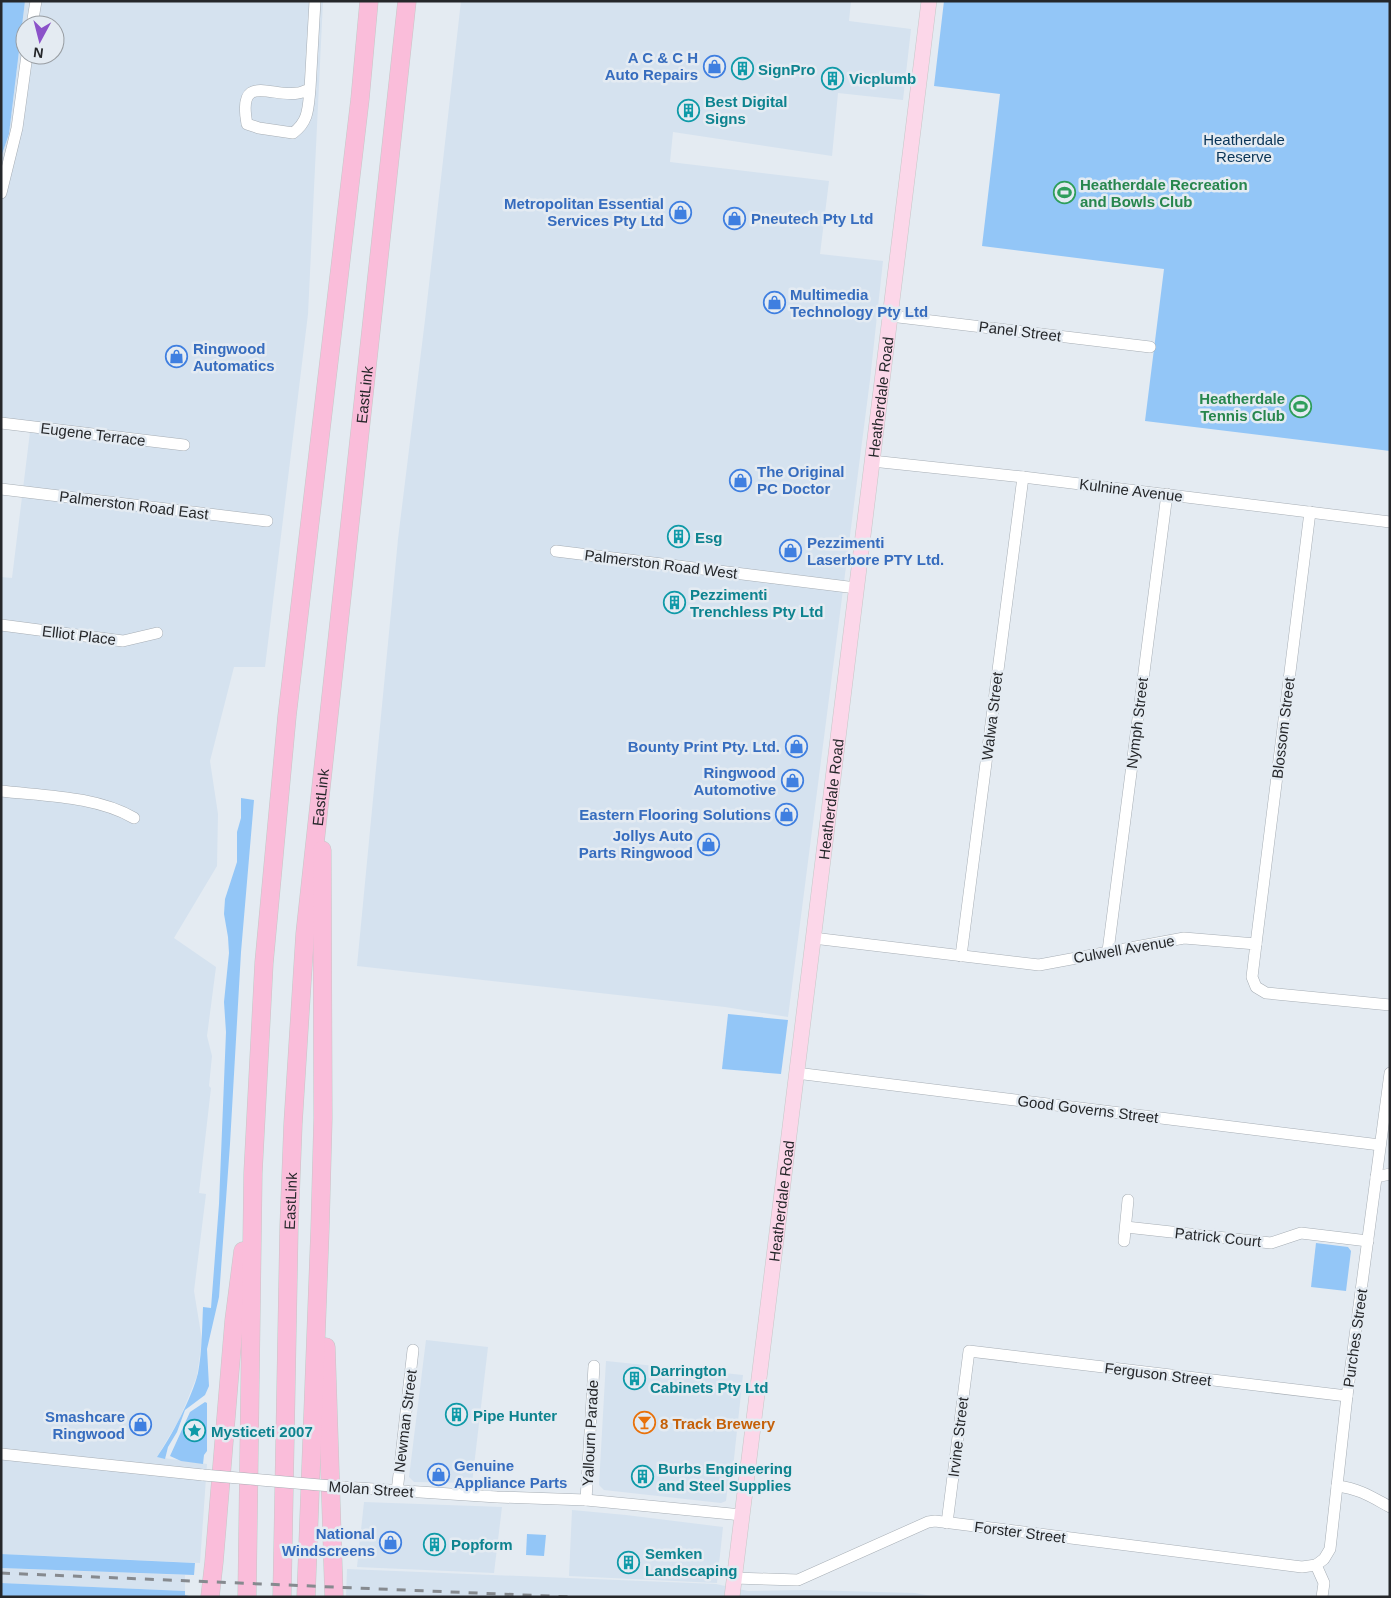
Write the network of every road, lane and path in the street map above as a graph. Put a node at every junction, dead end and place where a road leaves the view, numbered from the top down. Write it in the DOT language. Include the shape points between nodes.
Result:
graph roads {
  1 [pos="36,1"];
  2 [pos="315,1"];
  3 [pos="360,1"];
  4 [pos="369,1"];
  5 [pos="407,1"];
  6 [pos="413,1"];
  7 [pos="929,1"];
  8 [pos="34,15"];
  9 [pos="26,65"];
  10 [pos="401,65"];
  11 [pos="310,89"];
  12 [pos="360,99"];
  13 [pos="1,193"];
  14 [pos="890,316"];
  15 [pos="1150,347"];
  16 [pos="1,423"];
  17 [pos="184,445"];
  18 [pos="872,461"];
  19 [pos="1023,477"];
  20 [pos="1,489"];
  21 [pos="1167,494"];
  22 [pos="1310,512"];
  23 [pos="267,521"];
  24 [pos="1390,522"];
  25 [pos="556,552"];
  26 [pos="856,588"];
  27 [pos="1,625"];
  28 [pos="157,633"];
  29 [pos="323,764"];
  30 [pos="1,791"];
  31 [pos="134,818"];
  32 [pos="813,938"];
  33 [pos="1256,944"];
  34 [pos="1108,951"];
  35 [pos="961,956"];
  36 [pos="1390,1005"];
  37 [pos="796,1073"];
  38 [pos="1390,1073"];
  39 [pos="1380,1145"];
  40 [pos="253,1174"];
  41 [pos="1390,1174"];
  42 [pos="1376,1177"];
  43 [pos="1128,1200"];
  44 [pos="1126,1227"];
  45 [pos="320,1229"];
  46 [pos="1124,1241"];
  47 [pos="1368,1241"];
  48 [pos="413,1350"];
  49 [pos="969,1351"];
  50 [pos="594,1366"];
  51 [pos="1347,1396"];
  52 [pos="250,1453"];
  53 [pos="1,1454"];
  54 [pos="1337,1486"];
  55 [pos="397,1492"];
  56 [pos="586,1500"];
  57 [pos="1390,1507"];
  58 [pos="742,1515"];
  59 [pos="947,1523"];
  60 [pos="1316,1565"];
  61 [pos="734,1578"];
  62 [pos="210,1597"];
  63 [pos="242,1597"];
  64 [pos="246,1597"];
  65 [pos="282,1597"];
  66 [pos="306,1597"];
  67 [pos="334,1597"];
  68 [pos="732,1597"];
  69 [pos="1322,1597"];
  1 -- 8 [label="street"];
  2 -- 11 [label="street"];
  3 -- 12 [label="highway"];
  4 -- 12 [label="highway"];
  5 -- 10 [label="highway, EastLink"];
  6 -- 10 [label="highway"];
  7 -- 14 [label="main road, Heatherdale Road"];
  9 -- 13 [label="street" via="17,128"];
  10 -- 29 [label="highway, EastLink"];
  11 -- 11 [label="street" via="298,93 254,91 246,103 247,124 293,133 302,126"];
  12 -- 40 [label="highway" via="280,779 264,963"];
  14 -- 15 [label="street, Panel Street"];
  14 -- 18 [label="main road, Heatherdale Road"];
  16 -- 17 [label="street, Eugene Terrace"];
  18 -- 19 [label="street, Kulnine Avenue"];
  18 -- 26 [label="main road, Heatherdale Road"];
  19 -- 21 [label="street, Kulnine Avenue"];
  19 -- 35 [label="street, Walwa Street"];
  20 -- 23 [label="street, Palmerston Road East"];
  21 -- 22 [label="street, Kulnine Avenue"];
  21 -- 34 [label="street, Nymph Street"];
  22 -- 24 [label="street, Kulnine Avenue"];
  22 -- 33 [label="street, Blossom Street"];
  25 -- 26 [label="street, Palmerston Road West"];
  26 -- 32 [label="main road, Heatherdale Road"];
  27 -- 28 [label="street, Elliot Place" via="123,641"];
  29 -- 45 [label="highway"];
  29 -- 65 [label="highway, EastLink" via="305,934 293,1124"];
  30 -- 31 [label="street" via="91,802 121,810"];
  32 -- 35 [label="street, Culwell Avenue"];
  32 -- 37 [label="main road, Heatherdale Road"];
  33 -- 34 [label="street, Culwell Avenue" via="1184,938"];
  33 -- 36 [label="street" via="1252,977 1256,987 1266,993"];
  34 -- 35 [label="street, Culwell Avenue" via="1039,965"];
  37 -- 39 [label="street, Good Governs Street"];
  37 -- 58 [label="main road, Heatherdale Road"];
  38 -- 39 [label="street, Purches Street"];
  39 -- 42 [label="street, Purches Street"];
  40 -- 52 [label="highway"];
  40 -- 62 [label="highway" via="234,1321"];
  41 -- 42 [label="street"];
  42 -- 47 [label="street, Purches Street"];
  43 -- 44 [label="street"];
  44 -- 46 [label="street"];
  44 -- 47 [label="street, Patrick Court" via="1271,1243 1301,1233"];
  45 -- 66 [label="highway"];
  45 -- 67 [label="highway"];
  47 -- 51 [label="street, Purches Street"];
  48 -- 55 [label="street, Newman Street"];
  49 -- 51 [label="street, Ferguson Street"];
  49 -- 59 [label="street, Irvine Street"];
  50 -- 56 [label="street, Yallourn Parade"];
  51 -- 54 [label="street, Purches Street"];
  52 -- 63 [label="highway"];
  52 -- 64 [label="highway"];
  53 -- 55 [label="street, Molan Street, bridge"];
  54 -- 57 [label="street" via="1353,1488"];
  54 -- 60 [label="street, Purches Street" via="1330,1549"];
  55 -- 56 [label="street, Molan Street"];
  56 -- 58 [label="street, Molan Street"];
  58 -- 61 [label="main road, Heatherdale Road"];
  59 -- 60 [label="street, Forster Street" via="1302,1567"];
  59 -- 61 [label="street, Forster Street" via="928,1522 798,1580"];
  60 -- 69 [label="street" via="1324,1583"];
  61 -- 68 [label="main road, Heatherdale Road"];
}
